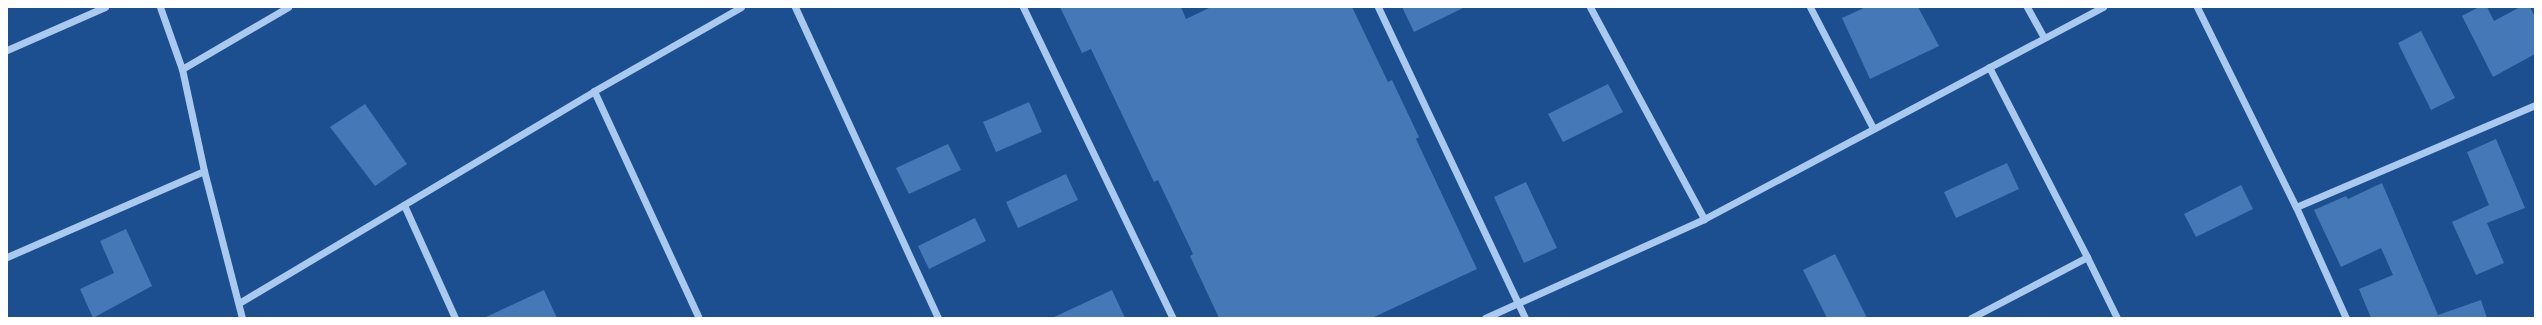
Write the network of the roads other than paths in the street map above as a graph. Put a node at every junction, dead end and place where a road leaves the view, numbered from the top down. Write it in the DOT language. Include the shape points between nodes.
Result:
graph roads {
  1 [pos="105,7"];
  2 [pos="160,7"];
  3 [pos="288,7"];
  4 [pos="741,7"];
  5 [pos="795,7"];
  6 [pos="1023,7"];
  7 [pos="1378,7"];
  8 [pos="1590,7"];
  9 [pos="1810,7"];
  10 [pos="2027,7"];
  11 [pos="2103,7"];
  12 [pos="2197,7"];
  13 [pos="2044,38"];
  14 [pos="7,50"];
  15 [pos="1989,67"];
  16 [pos="182,69"];
  17 [pos="594,91"];
  18 [pos="2535,105"];
  19 [pos="1874,128"];
  20 [pos="204,171"];
  21 [pos="404,205"];
  22 [pos="2296,207"];
  23 [pos="1704,219"];
  24 [pos="7,257"];
  25 [pos="2087,257"];
  26 [pos="239,303"];
  27 [pos="1519,303"];
  28 [pos="242,318"];
  29 [pos="455,318"];
  30 [pos="699,318"];
  31 [pos="938,318"];
  32 [pos="1173,318"];
  33 [pos="1485,318"];
  34 [pos="1525,318"];
  35 [pos="1971,318"];
  36 [pos="2117,318"];
  37 [pos="2346,318"];
  1 -- 14 [label="street"];
  2 -- 16 [label="street"];
  3 -- 16 [label="street"];
  4 -- 17 [label="street"];
  5 -- 31 [label="street"];
  6 -- 32 [label="street"];
  7 -- 27 [label="street"];
  8 -- 23 [label="street"];
  9 -- 19 [label="street"];
  10 -- 13 [label="street"];
  11 -- 13 [label="street"];
  12 -- 22 [label="street"];
  13 -- 15 [label="street"];
  15 -- 19 [label="street"];
  15 -- 25 [label="street"];
  16 -- 20 [label="street"];
  17 -- 21 [label="street"];
  17 -- 30 [label="street"];
  18 -- 22 [label="street"];
  19 -- 23 [label="street"];
  20 -- 24 [label="street"];
  20 -- 26 [label="street"];
  21 -- 26 [label="street"];
  21 -- 29 [label="street"];
  22 -- 37 [label="street"];
  23 -- 27 [label="street"];
  25 -- 35 [label="street"];
  25 -- 36 [label="street"];
  26 -- 28 [label="street"];
  27 -- 33 [label="street"];
  27 -- 34 [label="street"];
}
